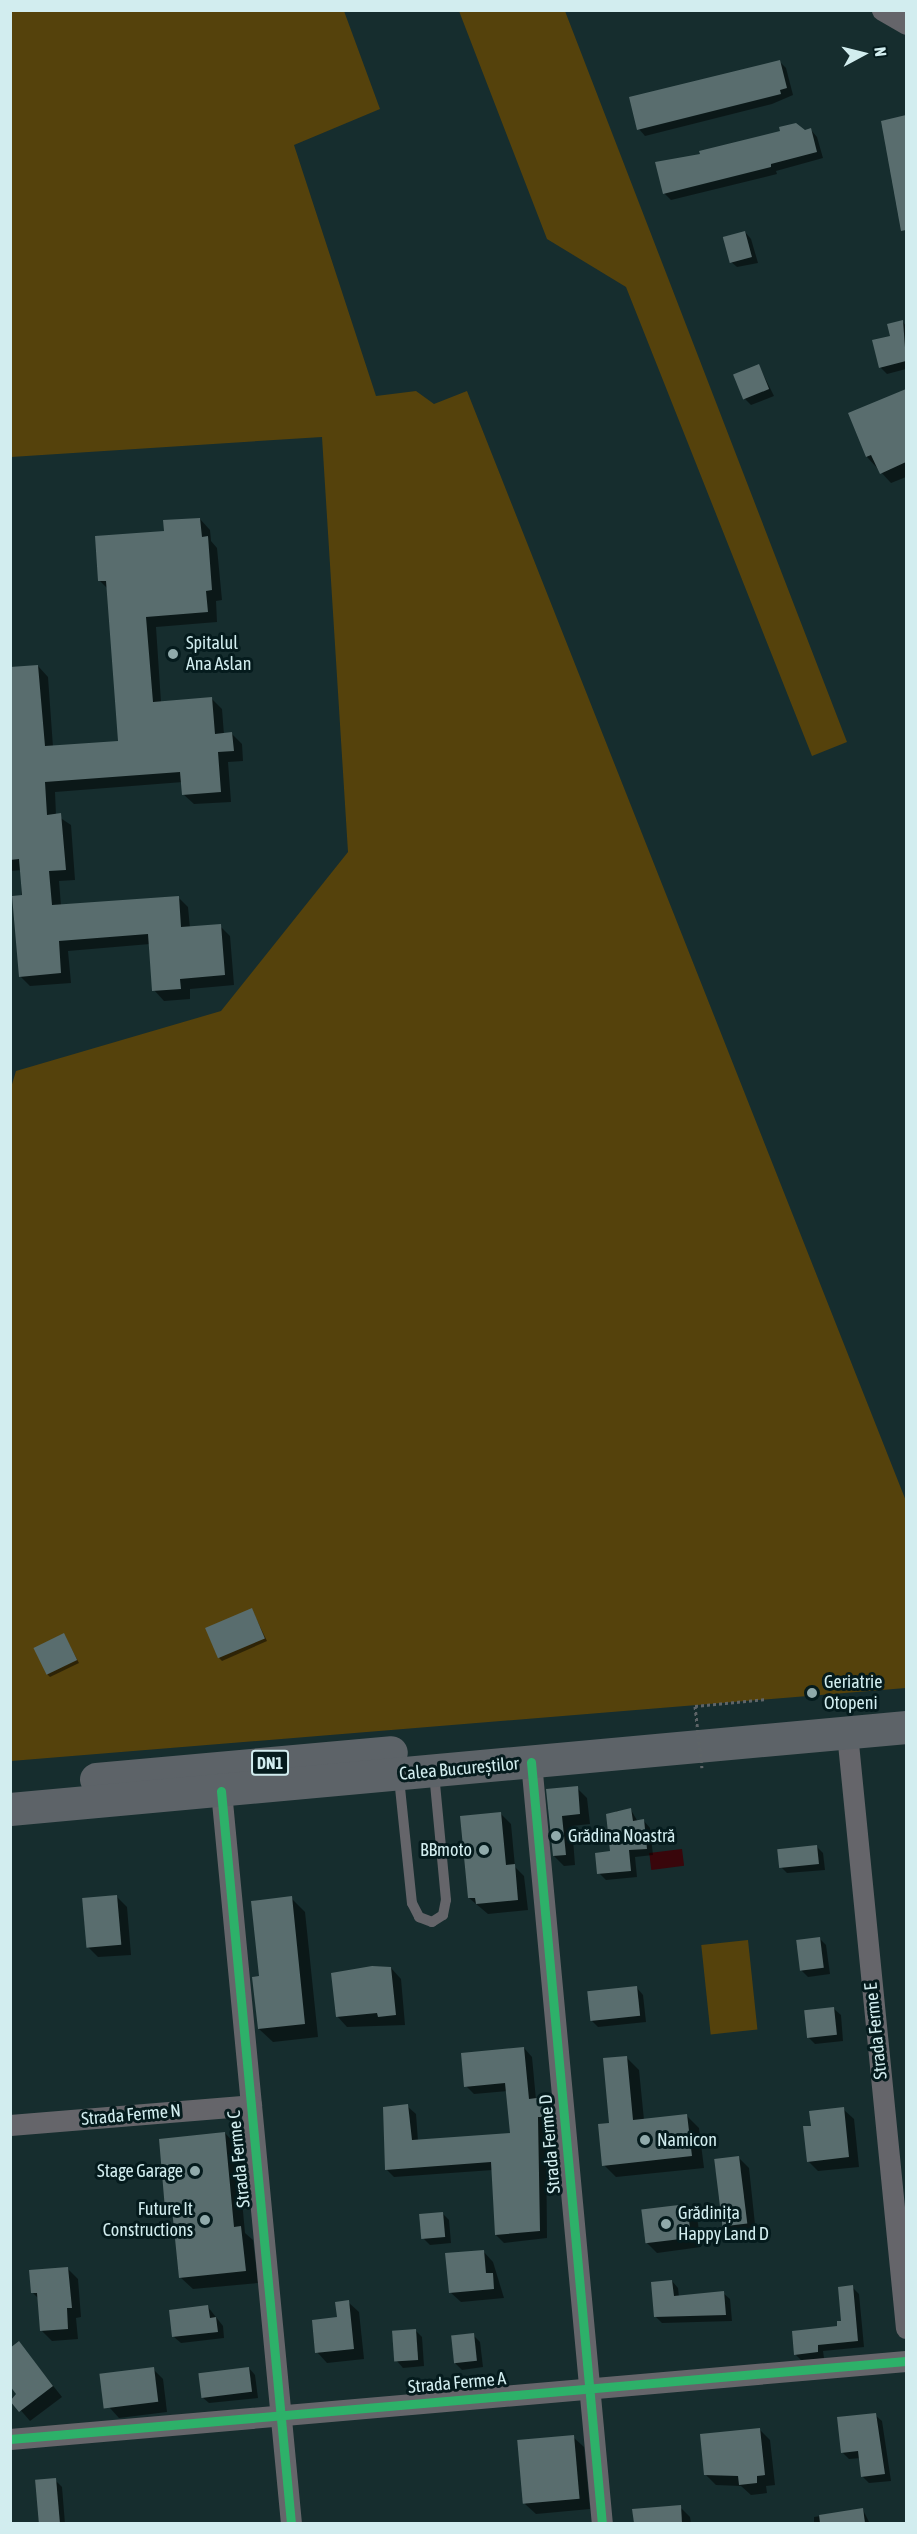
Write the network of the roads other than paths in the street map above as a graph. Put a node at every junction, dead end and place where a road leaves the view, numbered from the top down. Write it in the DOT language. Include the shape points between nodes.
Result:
graph roads {
  1 [pos="882,10"];
  2 [pos="906,24"];
  3 [pos="906,1708"];
  4 [pos="906,1727"];
  5 [pos="847,1733"];
  6 [pos="531,1762"];
  7 [pos="433,1771"];
  8 [pos="399,1774"];
  9 [pos="10,1787"];
  10 [pos="221,1791"];
  11 [pos="10,1809"];
  12 [pos="251,2105"];
  13 [pos="10,2125"];
  14 [pos="906,2328"];
  15 [pos="906,2361"];
  16 [pos="590,2388"];
  17 [pos="281,2415"];
  18 [pos="10,2439"];
  19 [pos="291,2523"];
  20 [pos="602,2523"];
  1 -- 2 [label="street"];
  3 -- 9 [label="highway, Calea Bucureștilor / DN1"];
  4 -- 5 [label="highway, Calea Bucureștilor / DN1"];
  5 -- 6 [label="highway, Calea Bucureștilor / DN1"];
  5 -- 14 [label="street, Strada Ferme E"];
  6 -- 7 [label="highway, Calea Bucureștilor / DN1"];
  6 -- 16 [label="street, Strada Ferme D"];
  7 -- 8 [label="highway, Calea Bucureștilor / DN1"];
  7 -- 8 [label="lane" via="446,1900 444,1915 432,1922 419,1917 412,1904"];
  8 -- 10 [label="highway, Calea Bucureștilor / DN1"];
  10 -- 11 [label="highway, Calea Bucureștilor / DN1"];
  10 -- 12 [label="street, Strada Ferme C"];
  12 -- 13 [label="street, Strada Ferme N"];
  12 -- 17 [label="street, Strada Ferme C"];
  15 -- 16 [label="street, Strada Ferme A"];
  16 -- 17 [label="street, Strada Ferme A"];
  16 -- 20 [label="street, Strada Ferme D"];
  17 -- 18 [label="street, Strada Ferme A"];
  17 -- 19 [label="street, Strada Ferme C"];
}
